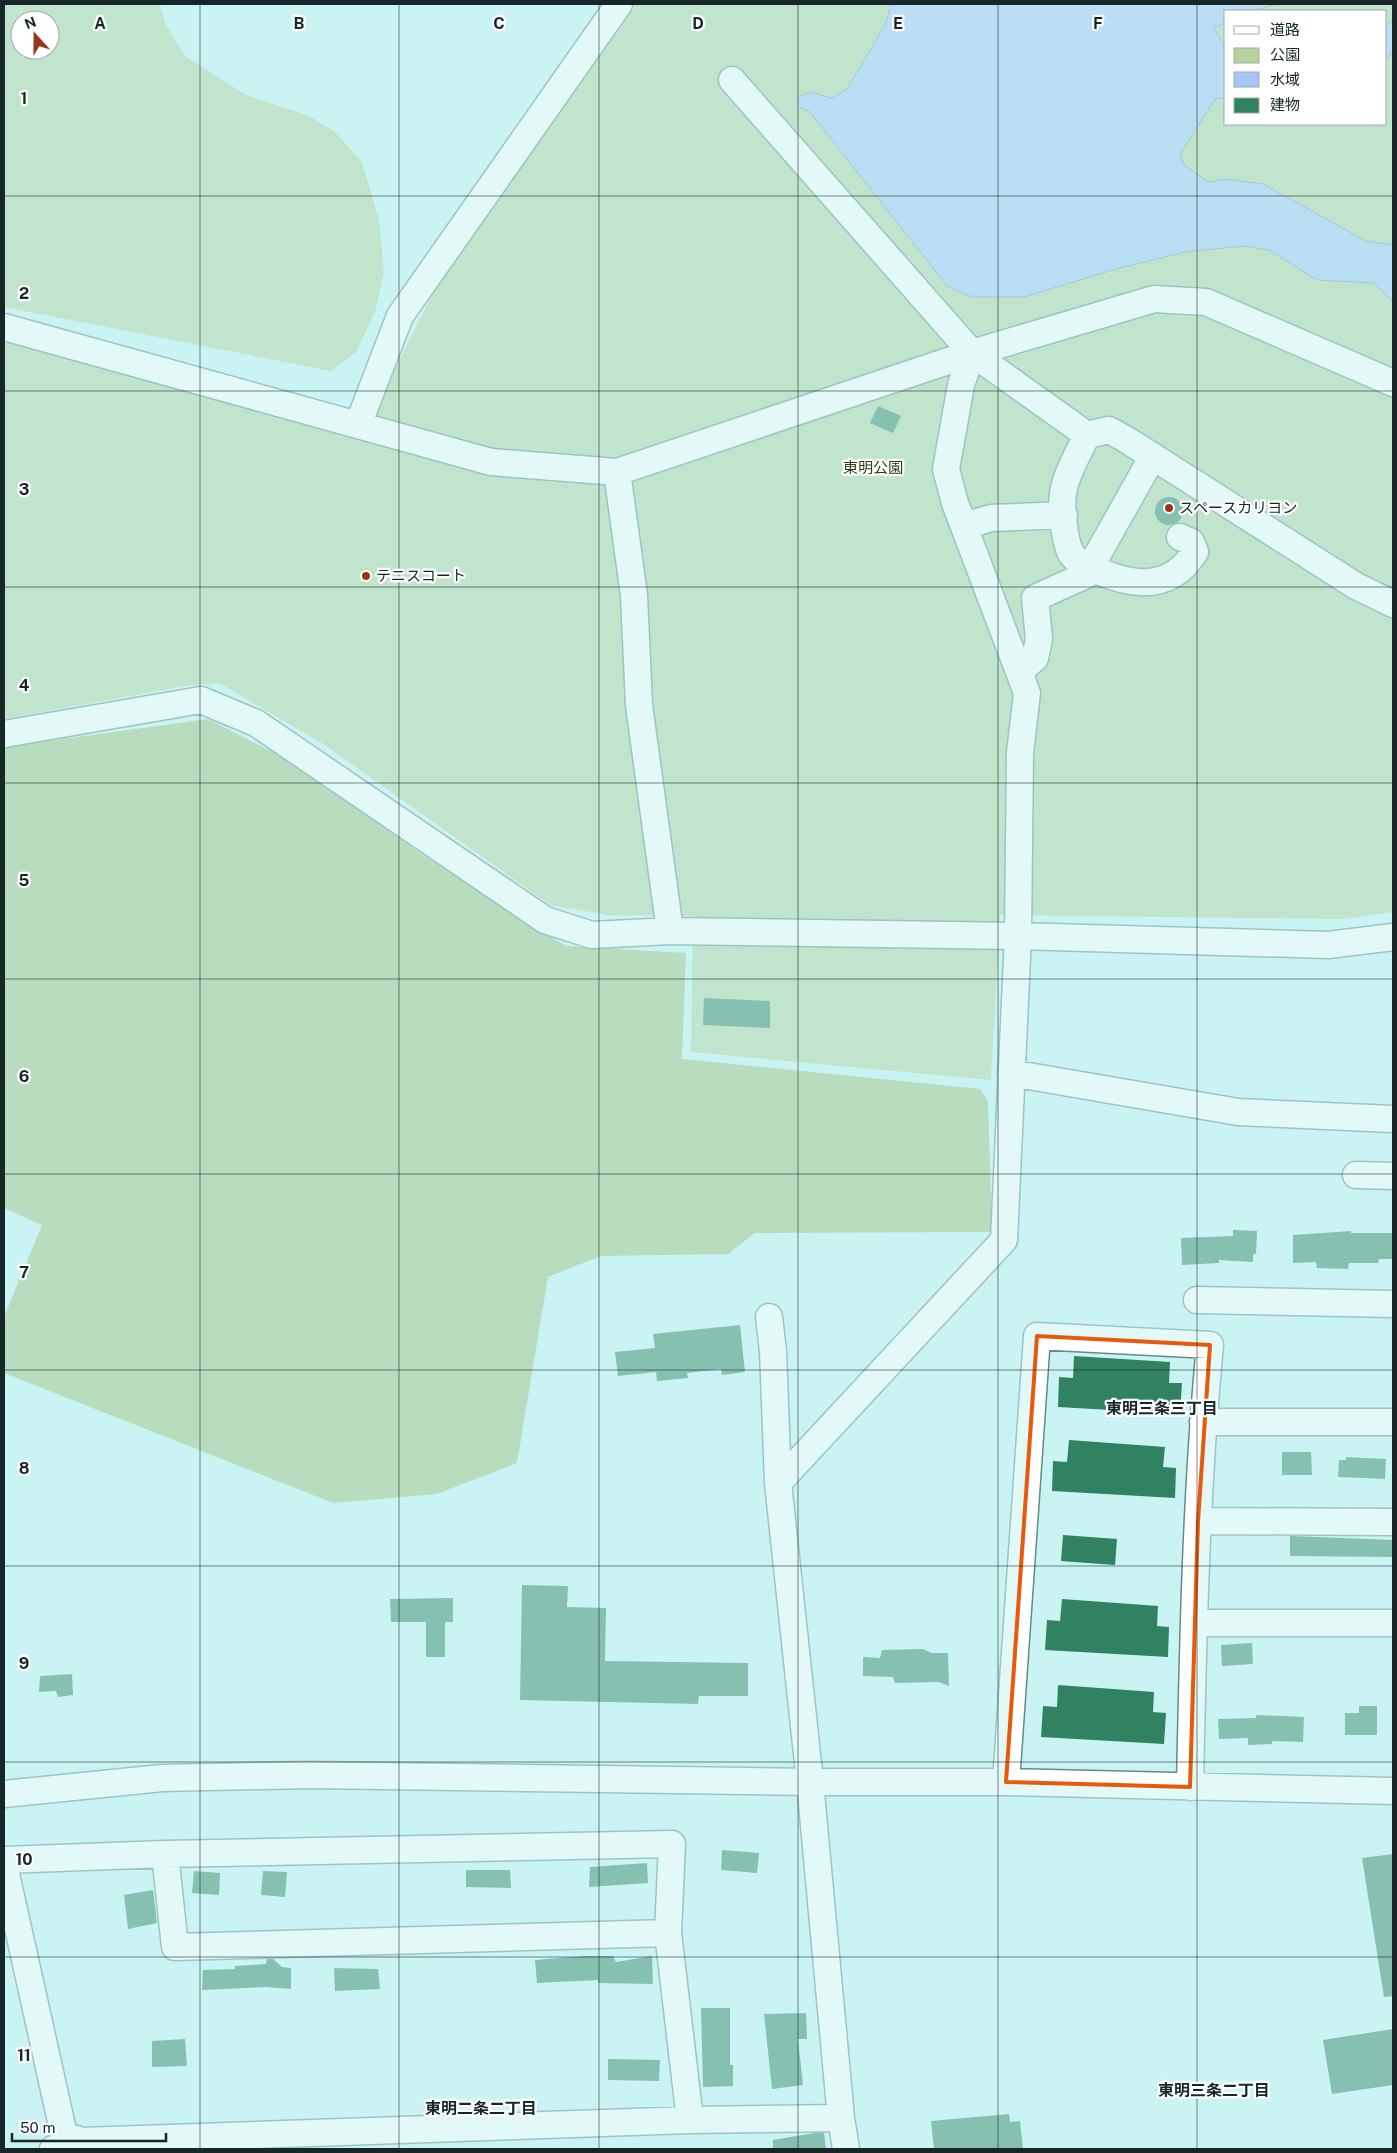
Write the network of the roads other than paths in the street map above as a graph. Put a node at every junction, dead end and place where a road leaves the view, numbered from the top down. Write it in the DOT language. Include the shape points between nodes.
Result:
graph roads {
  1 [pos="619,4"];
  2 [pos="732,80"];
  3 [pos="4,327"];
  4 [pos="972,353"];
  5 [pos="1393,383"];
  6 [pos="358,425"];
  7 [pos="1087,435"];
  8 [pos="1153,456"];
  9 [pos="617,472"];
  10 [pos="1064,515"];
  11 [pos="964,526"];
  12 [pos="1180,536"];
  13 [pos="1091,568"];
  14 [pos="1393,604"];
  15 [pos="1019,672"];
  16 [pos="4,734"];
  17 [pos="670,931"];
  18 [pos="1018,936"];
  19 [pos="1393,936"];
  20 [pos="1011,1073"];
  21 [pos="1393,1119"];
  22 [pos="1356,1176"];
  23 [pos="1393,1176"];
  24 [pos="1197,1300"];
  25 [pos="1393,1304"];
  26 [pos="769,1317"];
  27 [pos="1203,1422"];
  28 [pos="1393,1422"];
  29 [pos="778,1483"];
  30 [pos="1198,1521"];
  31 [pos="1393,1522"];
  32 [pos="1194,1623"];
  33 [pos="1393,1623"];
  34 [pos="810,1782"];
  35 [pos="1006,1782"];
  36 [pos="1190,1787"];
  37 [pos="1393,1791"];
  38 [pos="4,1794"];
  39 [pos="165,1854"];
  40 [pos="4,1860"];
  41 [pos="4,1865"];
  42 [pos="668,1933"];
  43 [pos="13,1950"];
  44 [pos="841,2118"];
  45 [pos="690,2120"];
  46 [pos="83,2145"];
  47 [pos="53,2149"];
  48 [pos="846,2149"];
  1 -- 6 [label="street" via="400,316"];
  2 -- 4 [label="street"];
  3 -- 6 [label="street"];
  4 -- 5 [label="street" via="1154,300 1206,302"];
  4 -- 7 [label="street"];
  4 -- 9 [label="street"];
  4 -- 11 [label="street" via="961,385 946,469"];
  6 -- 9 [label="street" via="491,462"];
  7 -- 8 [label="street" via="1109,430"];
  7 -- 10 [label="street" via="1064,488"];
  8 -- 13 [label="street"];
  8 -- 14 [label="street" via="1356,586"];
  9 -- 17 [label="street" via="634,595 640,704"];
  10 -- 11 [label="street" via="991,518"];
  10 -- 13 [label="street" via="1066,538 1073,556"];
  11 -- 15 [label="street"];
  12 -- 13 [label="street" via="1191,542 1195,552 1186,566 1165,579 1144,583 1118,579"];
  13 -- 15 [label="street" via="1086,575 1035,598 1039,638 1035,658"];
  15 -- 18 [label="street" via="1027,693 1020,753"];
  16 -- 17 [label="street" via="201,700 256,722 545,920 592,934"];
  17 -- 18 [label="street"];
  18 -- 19 [label="street" via="1328,945"];
  18 -- 20 [label="street"];
  20 -- 21 [label="street" via="1238,1112"];
  20 -- 29 [label="street" via="1004,1240"];
  22 -- 23 [label="street"];
  24 -- 25 [label="street"];
  26 -- 29 [label="street"];
  27 -- 28 [label="street"];
  27 -- 30 [label="street"];
  27 -- 35 [label="street" via="1210,1345 1036,1336"];
  29 -- 34 [label="street"];
  30 -- 31 [label="street"];
  30 -- 32 [label="street"];
  32 -- 33 [label="street"];
  32 -- 36 [label="street"];
  34 -- 35 [label="street"];
  34 -- 38 [label="street" via="309,1775 162,1778"];
  34 -- 44 [label="street"];
  35 -- 36 [label="street"];
  36 -- 37 [label="street"];
  39 -- 40 [label="street"];
  39 -- 42 [label="street" via="175,1947"];
  39 -- 42 [label="street" via="672,1844"];
  41 -- 43 [label="street"];
  42 -- 45 [label="street"];
  43 -- 46 [label="street" via="64,2135"];
  44 -- 45 [label="street"];
  44 -- 48 [label="street"];
  45 -- 46 [label="street"];
  46 -- 47 [label="street"];
}
